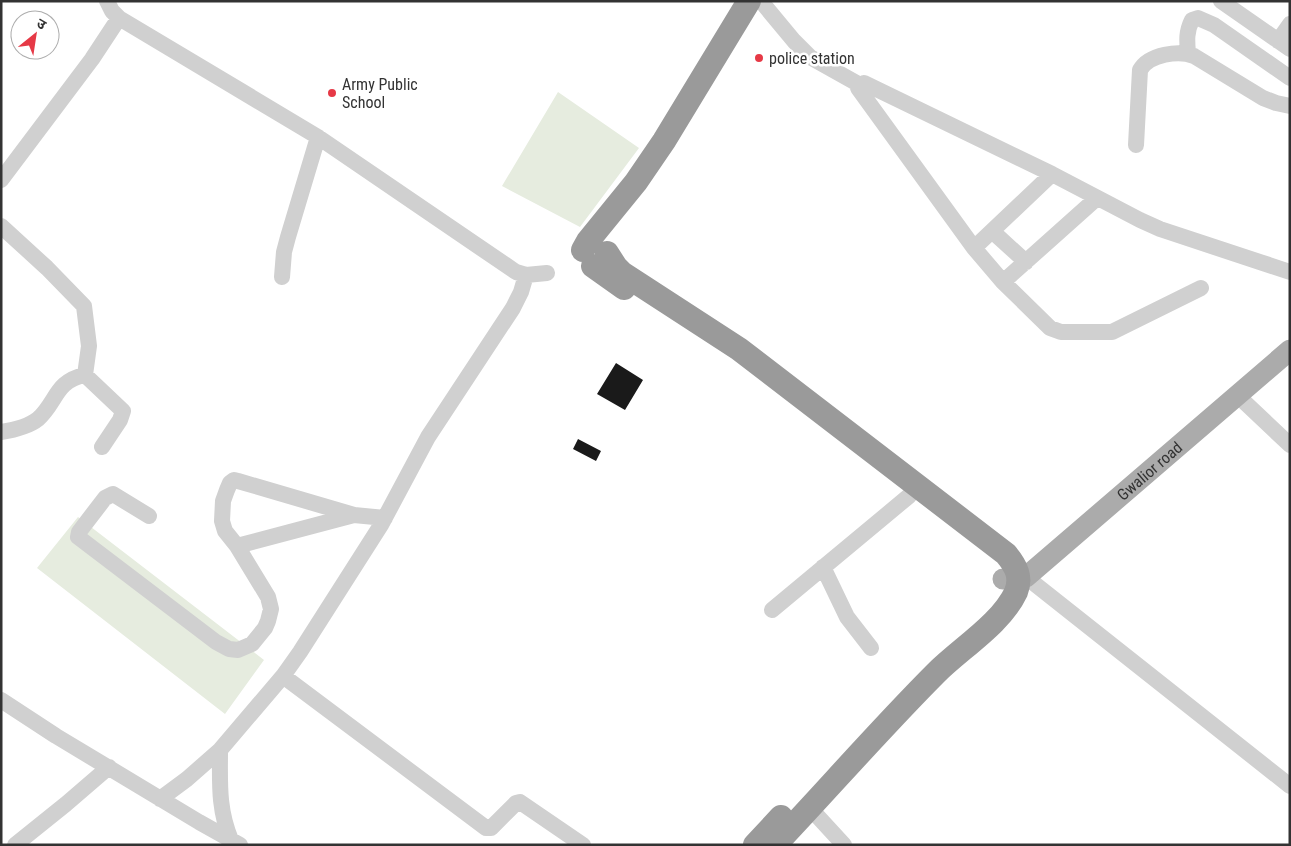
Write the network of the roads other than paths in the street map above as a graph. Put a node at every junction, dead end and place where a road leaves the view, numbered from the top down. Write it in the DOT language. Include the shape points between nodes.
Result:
graph roads {
  1 [pos="107,1"];
  2 [pos="1221,1"];
  3 [pos="760,3"];
  4 [pos="120,18"];
  5 [pos="1290,24"];
  6 [pos="1284,45"];
  7 [pos="1188,53"];
  8 [pos="1290,78"];
  9 [pos="860,85"];
  10 [pos="1290,106"];
  11 [pos="318,137"];
  12 [pos="1136,146"];
  13 [pos="1052,174"];
  14 [pos="1,180"];
  15 [pos="1097,198"];
  16 [pos="1,226"];
  17 [pos="992,231"];
  18 [pos="974,248"];
  19 [pos="598,255"];
  20 [pos="1026,262"];
  21 [pos="1290,272"];
  22 [pos="547,273"];
  23 [pos="526,275"];
  24 [pos="282,278"];
  25 [pos="1003,282"];
  26 [pos="1201,288"];
  27 [pos="1290,350"];
  28 [pos="85,375"];
  29 [pos="1237,396"];
  30 [pos="1,432"];
  31 [pos="1290,445"];
  32 [pos="102,447"];
  33 [pos="909,496"];
  34 [pos="149,516"];
  35 [pos="354,516"];
  36 [pos="385,518"];
  37 [pos="238,546"];
  38 [pos="823,567"];
  39 [pos="1016,578"];
  40 [pos="772,610"];
  41 [pos="871,648"];
  42 [pos="283,676"];
  43 [pos="1,700"];
  44 [pos="220,750"];
  45 [pos="109,767"];
  46 [pos="1290,786"];
  47 [pos="160,799"];
  48 [pos="810,808"];
  49 [pos="235,842"];
  50 [pos="15,845"];
  51 [pos="583,845"];
  52 [pos="755,845"];
  53 [pos="775,845"];
  54 [pos="844,845"];
  1 -- 4 [label="street"];
  2 -- 6 [label="street"];
  3 -- 9 [label="street" via="810,57"];
  3 -- 19 [label="highway" via="674,150"];
  4 -- 11 [label="street"];
  4 -- 14 [label="street"];
  5 -- 6 [label="street"];
  7 -- 8 [label="street" via="1188,27 1192,20 1198,18"];
  7 -- 10 [label="street" via="1263,98"];
  7 -- 12 [label="street" via="1153,59 1143,66 1139,79"];
  9 -- 13 [label="street" via="864,83"];
  9 -- 18 [label="street" via="859,91"];
  11 -- 23 [label="street" via="489,255"];
  11 -- 24 [label="street" via="284,252"];
  13 -- 15 [label="street"];
  13 -- 17 [label="street"];
  15 -- 20 [label="street"];
  15 -- 21 [label="street" via="1160,229"];
  16 -- 28 [label="street" via="84,306 89,346"];
  17 -- 18 [label="street"];
  17 -- 20 [label="street"];
  18 -- 25 [label="street"];
  19 -- 33 [label="highway"];
  19 -- 39 [label="highway" via="739,349 1006,554 1014,563"];
  20 -- 25 [label="street"];
  22 -- 23 [label="street"];
  23 -- 36 [label="street" via="513,308 428,437"];
  25 -- 26 [label="street" via="1042,322 1061,332 1112,332"];
  27 -- 29 [label="main road, Gwalior road"];
  28 -- 30 [label="street" via="62,386 38,418 14,430"];
  28 -- 32 [label="street" via="123,411"];
  29 -- 31 [label="street"];
  29 -- 39 [label="main road, Gwalior road"];
  33 -- 38 [label="street"];
  33 -- 39 [label="highway" via="994,560 1001,570"];
  34 -- 37 [label="street" via="110,494 78,537 216,642 238,650 256,640 268,621 270,609 268,596"];
  35 -- 36 [label="street"];
  35 -- 37 [label="street"];
  35 -- 37 [label="street" via="234,480 223,501 222,517 226,531"];
  36 -- 42 [label="street"];
  38 -- 40 [label="street"];
  38 -- 41 [label="street" via="847,617"];
  39 -- 46 [label="street"];
  39 -- 48 [label="highway" via="1016,591 996,620 937,672"];
  39 -- 52 [label="highway" via="988,611 915,674"];
  42 -- 44 [label="street"];
  42 -- 51 [label="street" via="486,828 491,828 520,802"];
  43 -- 45 [label="street"];
  44 -- 47 [label="street"];
  44 -- 49 [label="street" via="220,804 224,822"];
  45 -- 47 [label="street"];
  45 -- 50 [label="street"];
  47 -- 49 [label="street"];
  48 -- 53 [label="highway"];
  48 -- 54 [label="street"];
}
